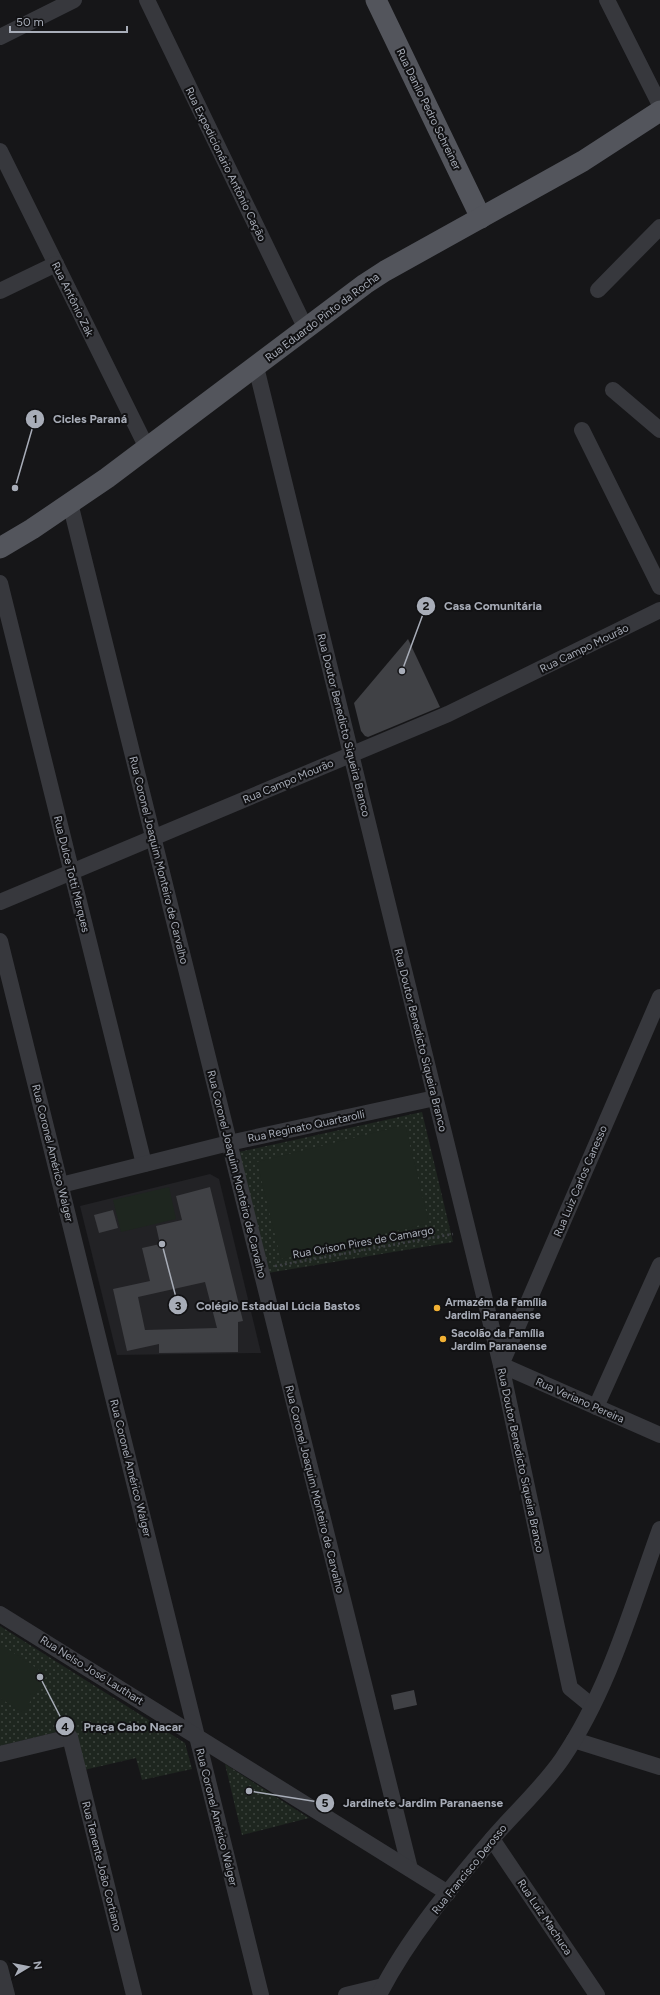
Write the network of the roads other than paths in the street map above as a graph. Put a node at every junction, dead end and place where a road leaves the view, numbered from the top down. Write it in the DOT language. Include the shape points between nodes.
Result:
graph roads {
  1 [pos="74,0"];
  2 [pos="147,0"];
  3 [pos="376,0"];
  4 [pos="607,0"];
  5 [pos="0,37"];
  6 [pos="660,105"];
  7 [pos="660,111"];
  8 [pos="0,151"];
  9 [pos="482,218"];
  10 [pos="660,227"];
  11 [pos="56,264"];
  12 [pos="598,290"];
  13 [pos="0,291"];
  14 [pos="306,328"];
  15 [pos="256,367"];
  16 [pos="613,390"];
  17 [pos="582,430"];
  18 [pos="660,430"];
  19 [pos="147,448"];
  20 [pos="70,503"];
  21 [pos="0,548"];
  22 [pos="0,583"];
  23 [pos="660,587"];
  24 [pos="660,610"];
  25 [pos="351,754"];
  26 [pos="154,838"];
  27 [pos="72,872"];
  28 [pos="0,902"];
  29 [pos="0,941"];
  30 [pos="660,997"];
  31 [pos="435,1098"];
  32 [pos="229,1142"];
  33 [pos="144,1164"];
  34 [pos="61,1185"];
  35 [pos="660,1265"];
  36 [pos="501,1365"];
  37 [pos="596,1407"];
  38 [pos="660,1435"];
  39 [pos="660,1529"];
  40 [pos="0,1614"];
  41 [pos="592,1706"];
  42 [pos="197,1735"];
  43 [pos="574,1740"];
  44 [pos="0,1754"];
  45 [pos="660,1767"];
  46 [pos="492,1838"];
  47 [pos="410,1869"];
  48 [pos="448,1893"];
  49 [pos="0,1968"];
  50 [pos="381,1991"];
  51 [pos="7,1995"];
  52 [pos="134,1995"];
  53 [pos="261,1995"];
  54 [pos="346,1995"];
  55 [pos="597,1995"];
  1 -- 5 [label="street"];
  2 -- 14 [label="street, Rua Expedicionário Antônio Cação"];
  3 -- 9 [label="main road, Rua Danilo Pedro Schreiner"];
  4 -- 6 [label="street"];
  7 -- 9 [label="main road, Rua Eduardo Pinto da Rocha" via="600,152"];
  8 -- 11 [label="street, Rua Antônio Zak"];
  9 -- 14 [label="main road, Rua Eduardo Pinto da Rocha" via="385,271"];
  10 -- 12 [label="street"];
  11 -- 13 [label="street"];
  11 -- 19 [label="street, Rua Antônio Zak"];
  14 -- 15 [label="main road, Rua Eduardo Pinto da Rocha"];
  15 -- 19 [label="main road, Rua Eduardo Pinto da Rocha"];
  15 -- 25 [label="street, Rua Doutor Benedicto Siqueira Branco"];
  16 -- 18 [label="street"];
  17 -- 23 [label="street"];
  19 -- 20 [label="main road, Rua Eduardo Pinto da Rocha"];
  20 -- 21 [label="main road, Rua Eduardo Pinto da Rocha"];
  20 -- 26 [label="street, Rua Coronel Joaquim Monteiro de Carvalho"];
  22 -- 27 [label="street, Rua Dulce Totti Marques"];
  24 -- 25 [label="street, Rua Campo Mourão" via="448,714"];
  25 -- 26 [label="street, Rua Campo Mourão"];
  25 -- 31 [label="street, Rua Doutor Benedicto Siqueira Branco"];
  26 -- 27 [label="street, Rua Campo Mourão"];
  26 -- 32 [label="street, Rua Coronel Joaquim Monteiro de Carvalho"];
  27 -- 28 [label="street, Rua Campo Mourão"];
  27 -- 33 [label="street, Rua Dulce Totti Marques"];
  29 -- 34 [label="street, Rua Coronel Américo Walger"];
  30 -- 36 [label="street, Rua Luiz Carlos Canesso"];
  31 -- 32 [label="street, Rua Reginato Quartarolli"];
  31 -- 36 [label="street, Rua Doutor Benedicto Siqueira Branco"];
  32 -- 33 [label="street, Rua Reginato Quartarolli"];
  32 -- 47 [label="street, Rua Coronel Joaquim Monteiro de Carvalho"];
  33 -- 34 [label="street, Rua Reginato Quartarolli"];
  34 -- 42 [label="street, Rua Coronel Américo Walger"];
  35 -- 37 [label="street"];
  36 -- 37 [label="street, Rua Veriano Pereira"];
  36 -- 41 [label="street, Rua Doutor Benedicto Siqueira Branco" via="570,1688"];
  37 -- 38 [label="street, Rua Veriano Pereira"];
  39 -- 41 [label="street, Rua Francisco Derosso" via="609,1670"];
  40 -- 42 [label="street, Rua Nelso José Lauthart"];
  41 -- 43 [label="street, Rua Francisco Derosso"];
  42 -- 47 [label="street, Rua Nelso José Lauthart"];
  42 -- 53 [label="street, Rua Coronel Américo Walger"];
  43 -- 45 [label="street"];
  43 -- 46 [label="street, Rua Francisco Derosso" via="546,1778"];
  44 -- 52 [label="street, Rua Tenente João Cortiano" via="70,1737"];
  46 -- 48 [label="street, Rua Francisco Derosso"];
  46 -- 55 [label="street, Rua Luiz Machuca"];
  47 -- 48 [label="street, Rua Nelso José Lauthart"];
  48 -- 50 [label="street, Rua Francisco Derosso" via="403,1953"];
  49 -- 51 [label="street"];
  50 -- 54 [label="street"];
}
